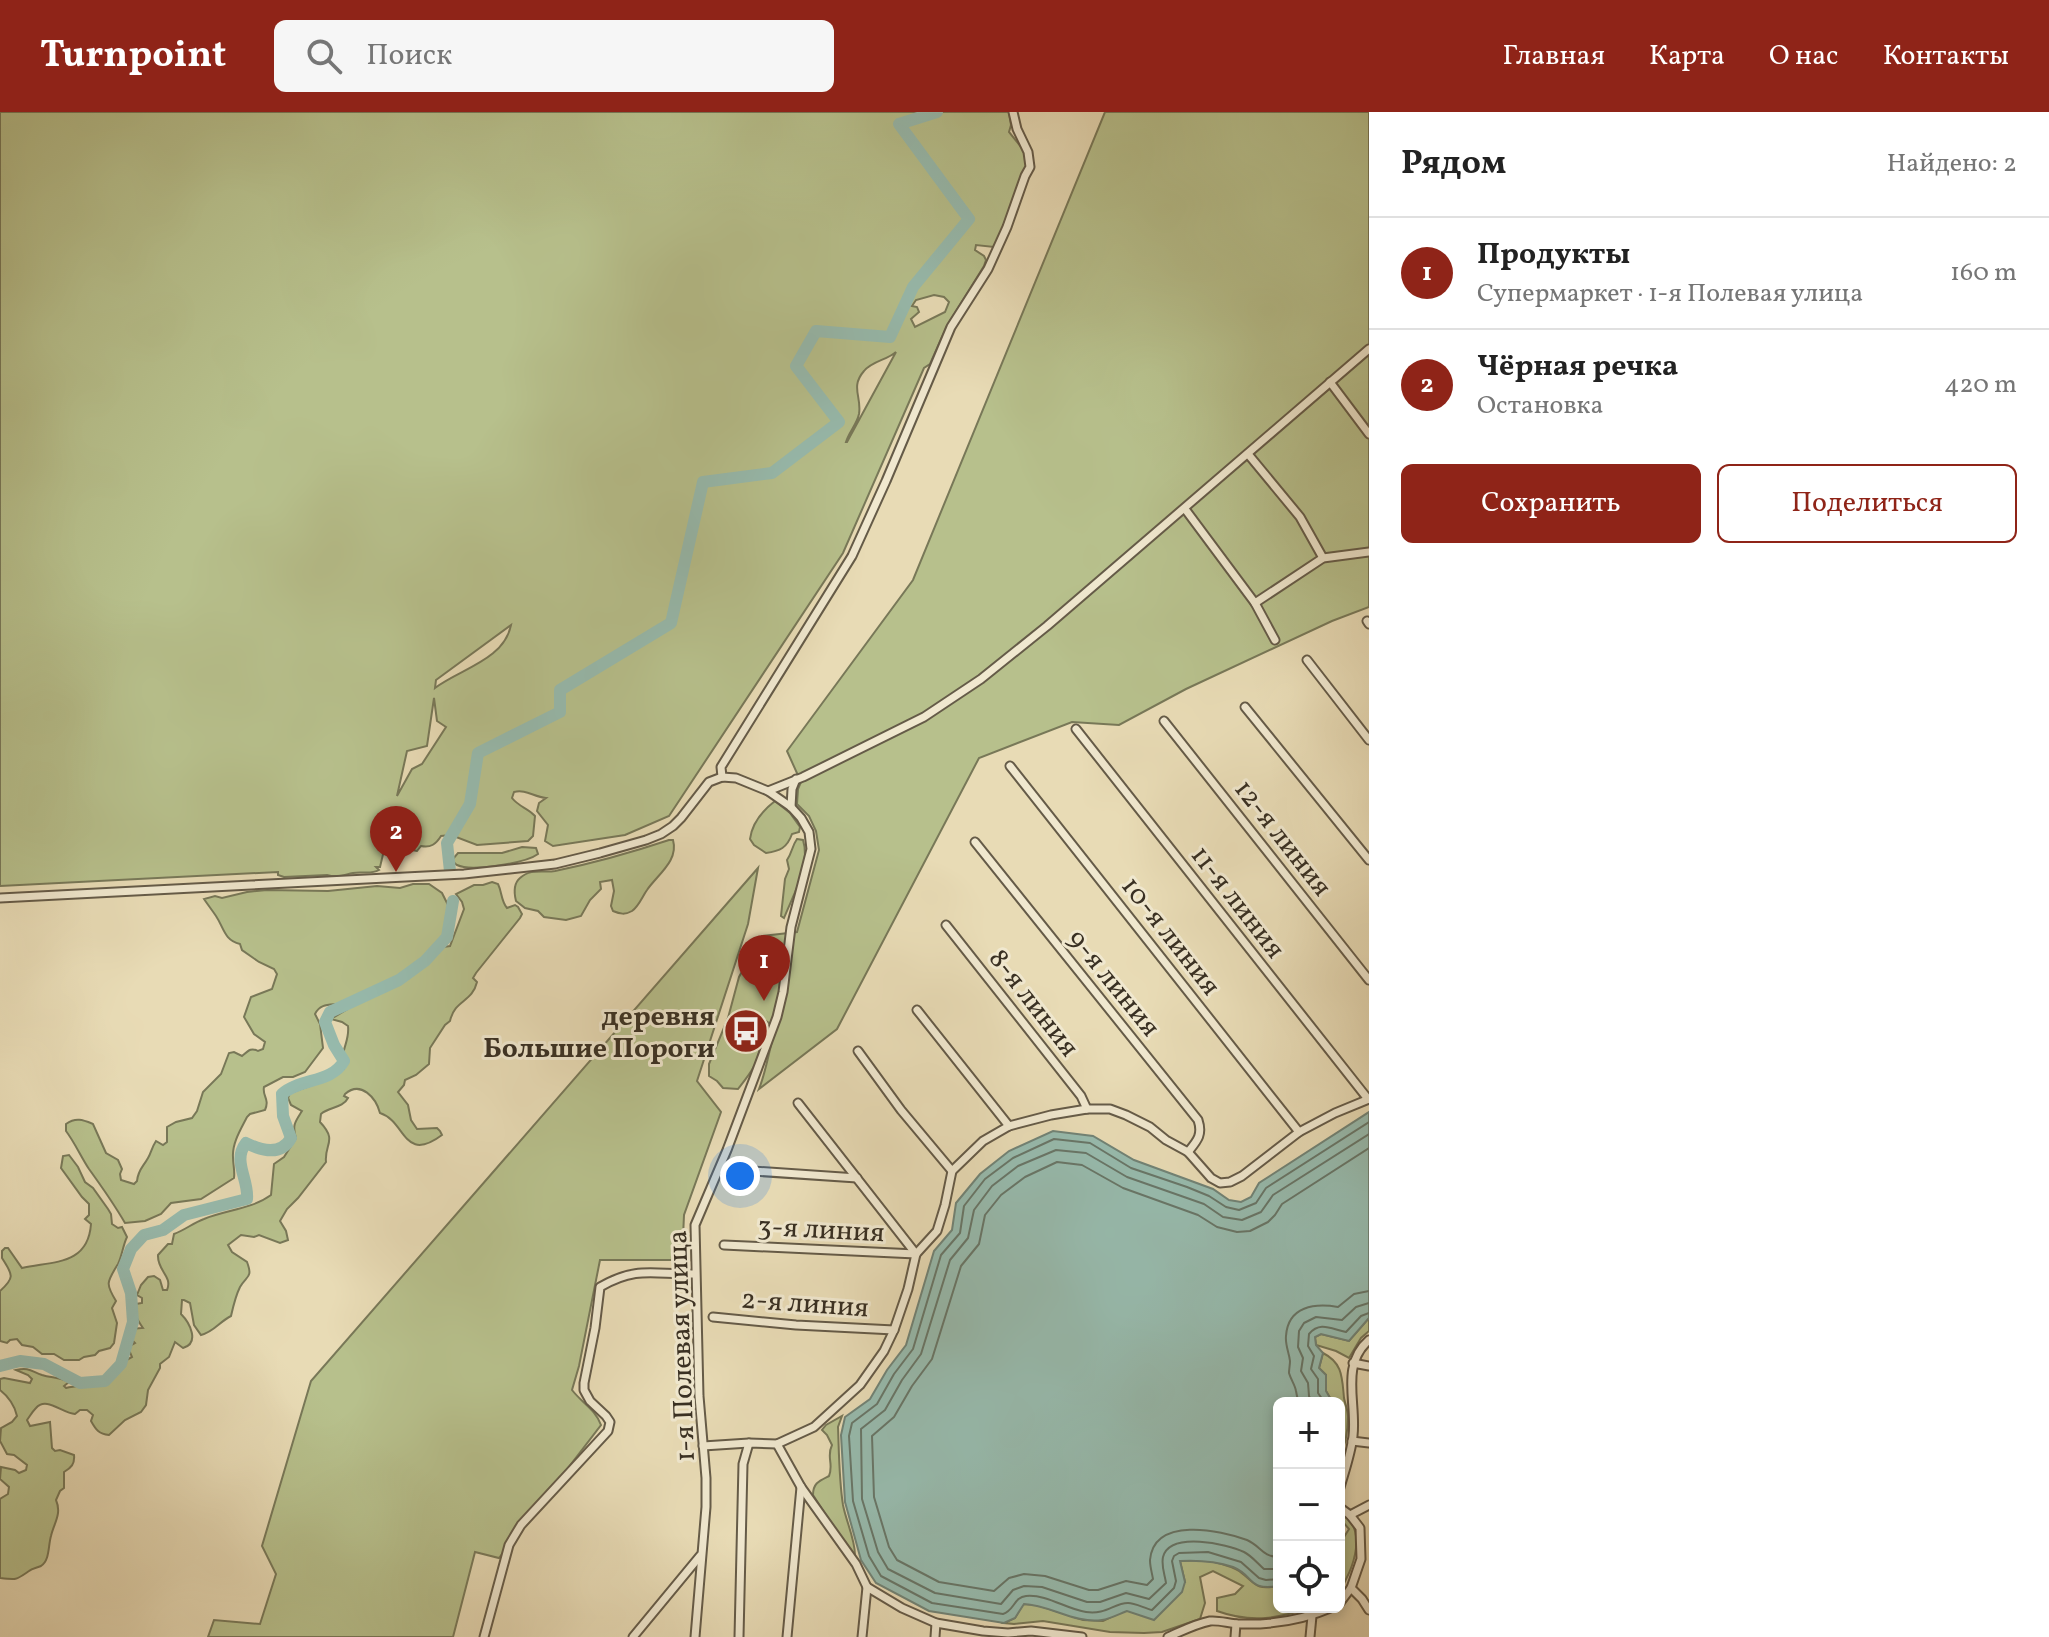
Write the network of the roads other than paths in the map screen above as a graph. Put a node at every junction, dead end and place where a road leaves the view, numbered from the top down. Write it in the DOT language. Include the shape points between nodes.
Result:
graph roads {
  1 [pos="1013,112"];
  2 [pos="1369,349"];
  3 [pos="1330,382"];
  4 [pos="1369,434"];
  5 [pos="1248,454"];
  6 [pos="1185,509"];
  7 [pos="1369,552"];
  8 [pos="1323,558"];
  9 [pos="1255,603"];
  10 [pos="1275,640"];
  11 [pos="1307,660"];
  12 [pos="1245,707"];
  13 [pos="1164,721"];
  14 [pos="1076,729"];
  15 [pos="1369,740"];
  16 [pos="1010,766"];
  17 [pos="722,777"];
  18 [pos="796,779"];
  19 [pos="768,791"];
  20 [pos="791,807"];
  21 [pos="975,842"];
  22 [pos="1369,860"];
  23 [pos="0,898"];
  24 [pos="946,925"];
  25 [pos="1369,980"];
  26 [pos="917,1010"];
  27 [pos="858,1051"];
  28 [pos="1369,1099"];
  29 [pos="798,1103"];
  30 [pos="1087,1109"];
  31 [pos="1009,1126"];
  32 [pos="1299,1132"];
  33 [pos="1188,1152"];
  34 [pos="738,1170"];
  35 [pos="952,1171"];
  36 [pos="857,1178"];
  37 [pos="724,1245"];
  38 [pos="916,1254"];
  39 [pos="695,1274"];
  40 [pos="713,1317"];
  41 [pos="894,1330"];
  42 [pos="1369,1340"];
  43 [pos="1353,1363"];
  44 [pos="1369,1366"];
  45 [pos="1352,1441"];
  46 [pos="749,1443"];
  47 [pos="1369,1443"];
  48 [pos="777,1444"];
  49 [pos="703,1446"];
  50 [pos="1345,1469"];
  51 [pos="801,1487"];
  52 [pos="1369,1505"];
  53 [pos="1345,1511"];
  54 [pos="1350,1515"];
  55 [pos="702,1555"];
  56 [pos="867,1587"];
  57 [pos="1351,1588"];
  58 [pos="1345,1596"];
  59 [pos="1365,1597"];
  60 [pos="1369,1610"];
  61 [pos="1319,1613"];
  62 [pos="1312,1616"];
  63 [pos="936,1623"];
  64 [pos="1236,1624"];
  65 [pos="1008,1635"];
  66 [pos="484,1637"];
  67 [pos="633,1637"];
  68 [pos="695,1637"];
  69 [pos="739,1637"];
  70 [pos="787,1637"];
  71 [pos="862,1637"];
  72 [pos="935,1637"];
  73 [pos="1082,1637"];
  74 [pos="1168,1637"];
  75 [pos="1235,1637"];
  76 [pos="1310,1637"];
  1 -- 17 [label="street" via="1030,167 1007,227 951,327 852,556 721,767"];
  2 -- 3 [label="street"];
  3 -- 4 [label="street"];
  3 -- 5 [label="street"];
  5 -- 6 [label="street"];
  5 -- 8 [label="street" via="1300,517"];
  6 -- 9 [label="street"];
  6 -- 18 [label="street" via="981,679 924,717"];
  7 -- 8 [label="street"];
  8 -- 9 [label="street"];
  9 -- 10 [label="street"];
  11 -- 15 [label="street"];
  12 -- 22 [label="street"];
  13 -- 25 [label="street, 12-я линия"];
  14 -- 28 [label="street, 11-я линия"];
  16 -- 32 [label="street, 10-я линия"];
  17 -- 19 [label="street"];
  17 -- 23 [label="street" via="709,782 661,834 555,864 464,874"];
  18 -- 19 [label="street"];
  18 -- 20 [label="street"];
  19 -- 20 [label="street"];
  20 -- 39 [label="street, 1-я Полевая улица" via="806,825 811,849 791,927 783,992 695,1225"];
  21 -- 33 [label="street, 9-я линия" via="1198,1120 1199,1139"];
  24 -- 30 [label="street, 8-я линия"];
  26 -- 31 [label="street"];
  27 -- 35 [label="street"];
  28 -- 32 [label="street"];
  29 -- 36 [label="street"];
  30 -- 31 [label="street"];
  30 -- 33 [label="street" via="1126,1115"];
  31 -- 35 [label="street" via="983,1141"];
  32 -- 33 [label="street" via="1230,1182 1211,1178"];
  34 -- 36 [label="street"];
  35 -- 38 [label="street" via="937,1231"];
  36 -- 38 [label="street"];
  37 -- 38 [label="street, 3-я линия"];
  38 -- 41 [label="street"];
  39 -- 49 [label="street, 1-я Полевая улица"];
  39 -- 66 [label="street" via="627,1274 600,1287 584,1390 610,1422 608,1431 521,1525 509,1545"];
  40 -- 41 [label="street, 2-я линия"];
  41 -- 48 [label="street" via="860,1385 814,1427"];
  42 -- 43 [label="street"];
  43 -- 44 [label="street"];
  43 -- 45 [label="street"];
  45 -- 47 [label="street"];
  45 -- 50 [label="street"];
  46 -- 48 [label="street"];
  46 -- 49 [label="street"];
  46 -- 69 [label="street" via="743,1464"];
  48 -- 51 [label="street"];
  49 -- 55 [label="street, 1-я Полевая улица"];
  51 -- 56 [label="street"];
  51 -- 70 [label="street"];
  52 -- 54 [label="street"];
  53 -- 54 [label="street"];
  54 -- 57 [label="street" via="1360,1528 1361,1559"];
  55 -- 67 [label="street"];
  55 -- 68 [label="street, 1-я Полевая улица"];
  56 -- 63 [label="street"];
  56 -- 71 [label="street"];
  57 -- 58 [label="street"];
  57 -- 59 [label="street"];
  59 -- 60 [label="street"];
  61 -- 62 [label="street"];
  62 -- 64 [label="street" via="1277,1624"];
  62 -- 76 [label="street"];
  63 -- 65 [label="street"];
  63 -- 72 [label="street"];
  64 -- 74 [label="street" via="1214,1620"];
  64 -- 75 [label="street"];
  65 -- 73 [label="street" via="1031,1631"];
}
